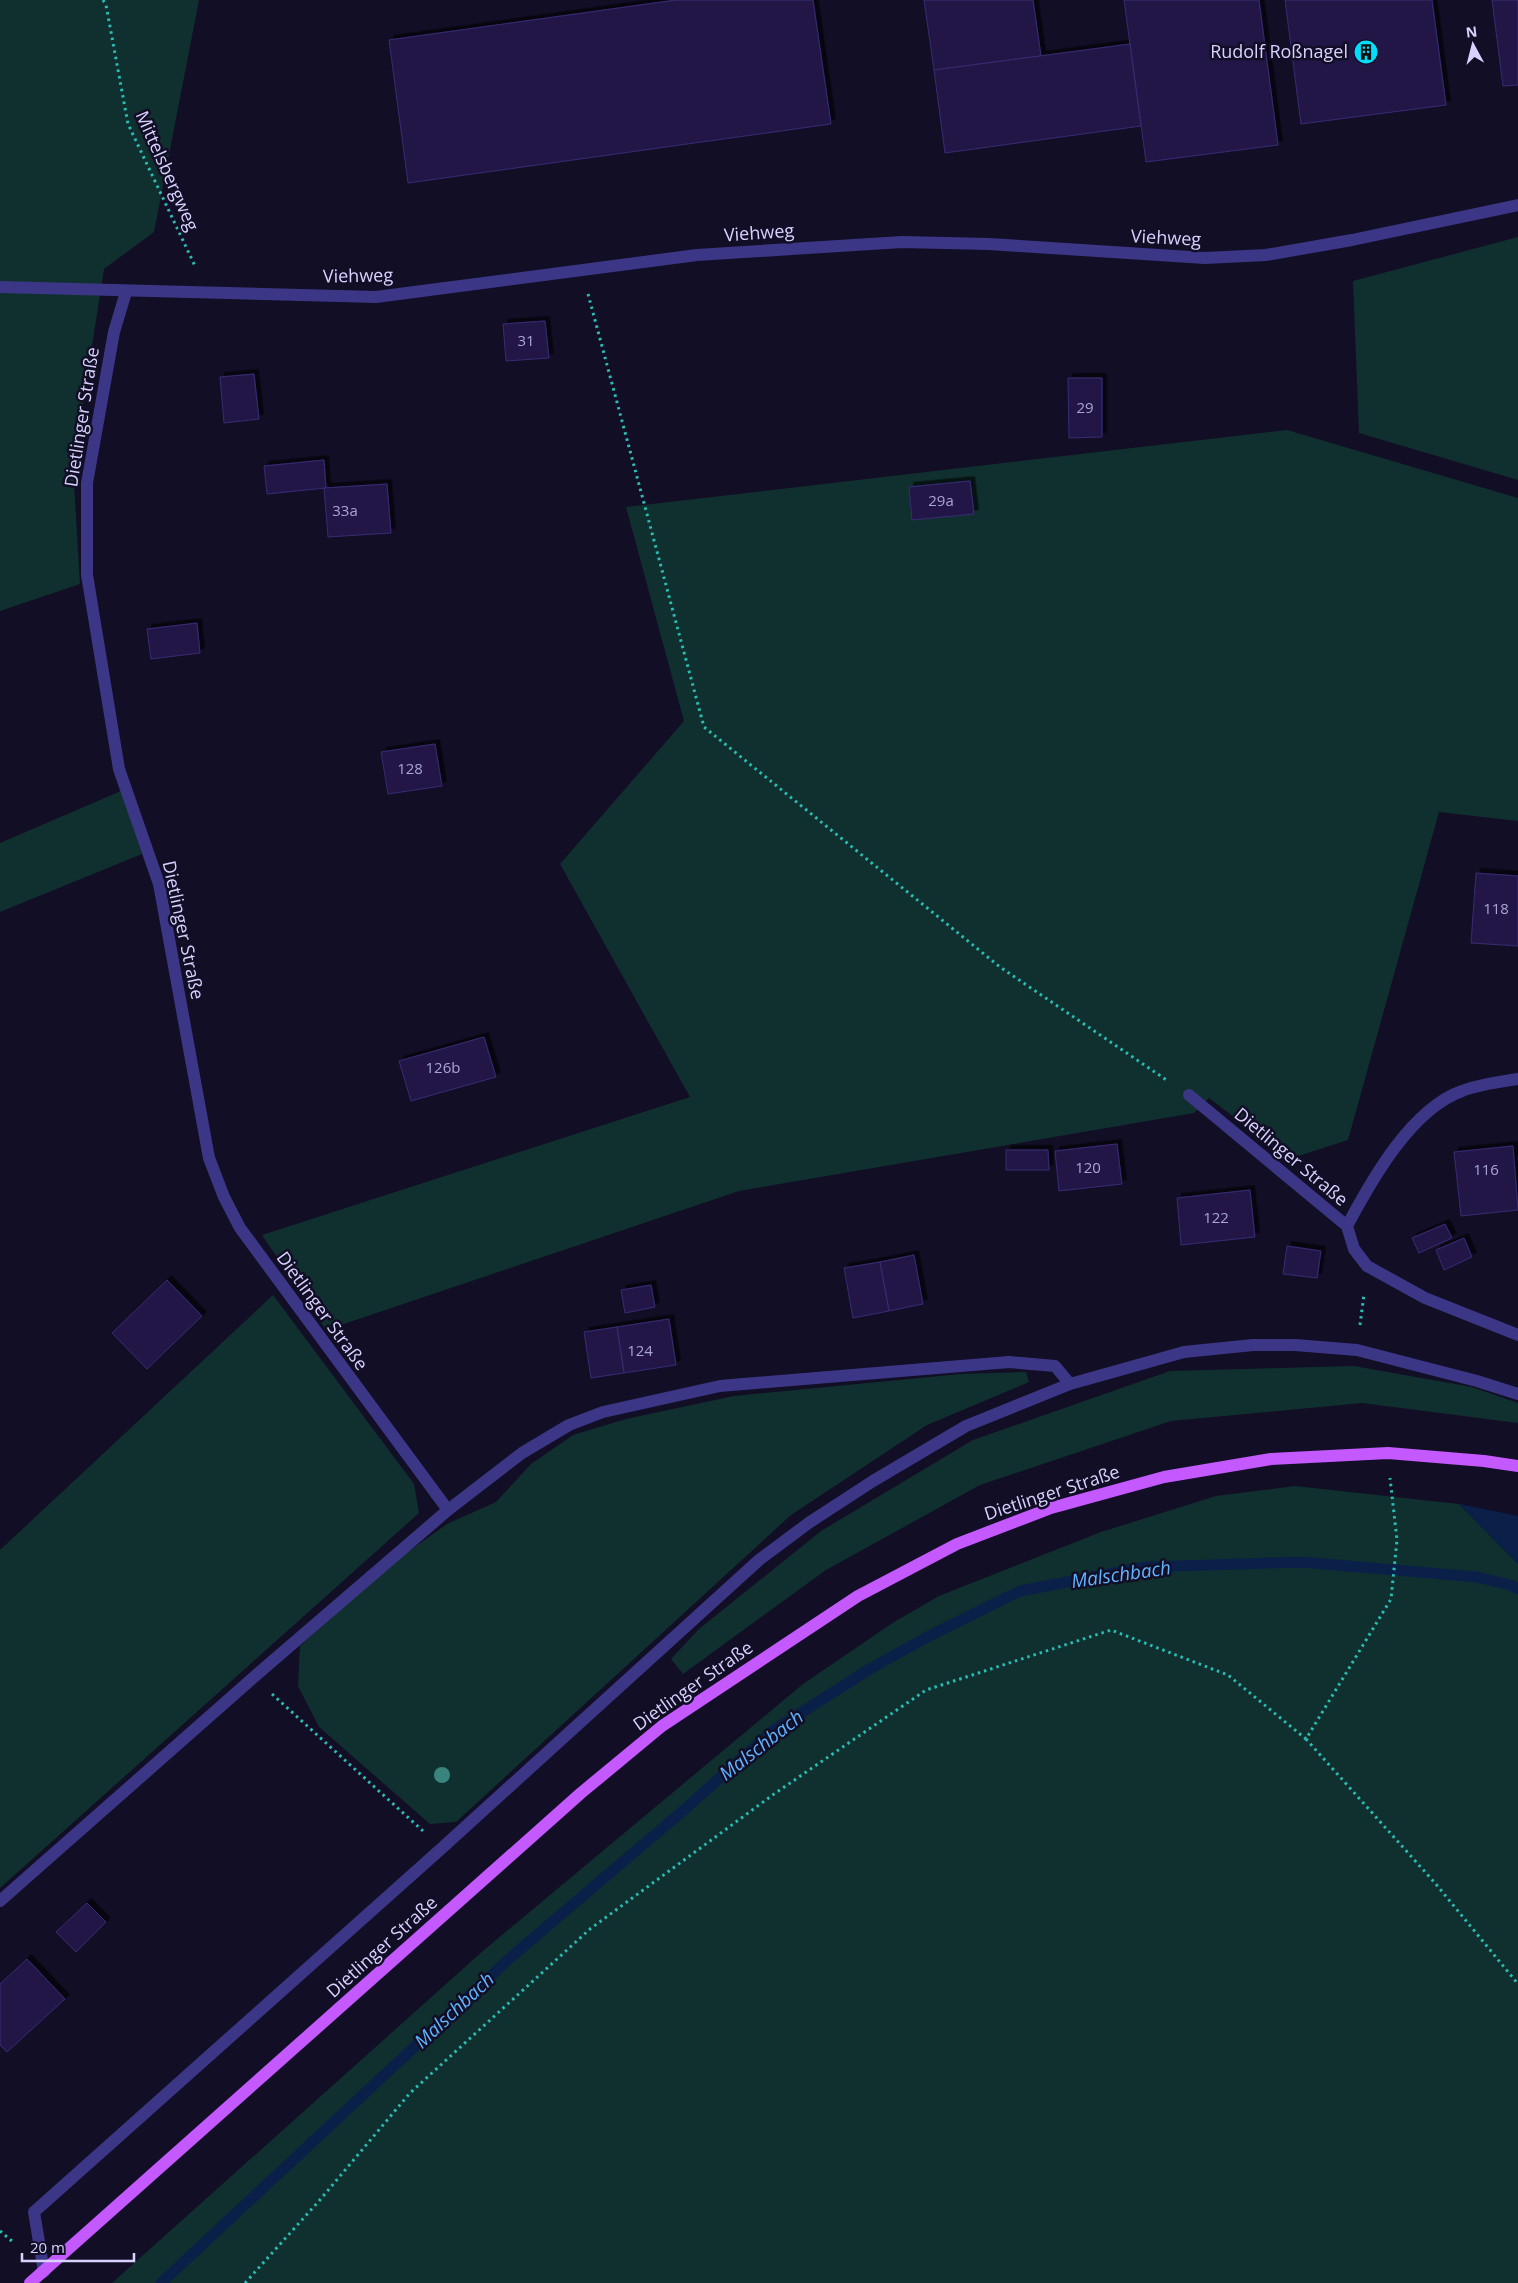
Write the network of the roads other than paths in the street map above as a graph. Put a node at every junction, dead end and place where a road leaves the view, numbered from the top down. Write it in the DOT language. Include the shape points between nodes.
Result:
graph roads {
  1 [pos="1518,206"];
  2 [pos="0,288"];
  3 [pos="126,292"];
  4 [pos="1518,1079"];
  5 [pos="1189,1095"];
  6 [pos="1347,1226"];
  7 [pos="1518,1335"];
  8 [pos="1070,1384"];
  9 [pos="1518,1394"];
  10 [pos="1518,1466"];
  11 [pos="448,1510"];
  12 [pos="0,1901"];
  13 [pos="44,2272"];
  14 [pos="30,2283"];
  1 -- 3 [label="street, Viehweg" via="1266,255 1205,258 989,244 902,242 697,255 376,297 206,291"];
  2 -- 3 [label="street, Viehweg"];
  3 -- 11 [label="street, Dietlinger Straße" via="114,332 87,483 87,575 119,770 159,884 209,1158 240,1228"];
  4 -- 6 [label="street" via="1460,1092 1422,1116 1370,1182"];
  5 -- 6 [label="street, Dietlinger Straße"];
  6 -- 7 [label="street, Dietlinger Straße" via="1354,1249 1368,1266 1425,1298"];
  8 -- 9 [label="street, Dietlinger Straße" via="1184,1352 1253,1345 1295,1345 1357,1350"];
  8 -- 11 [label="street" via="1055,1366 1009,1362 720,1386 604,1412 569,1425 522,1453"];
  8 -- 13 [label="street, Dietlinger Straße" via="966,1426 873,1481 759,1560 34,2212"];
  10 -- 13 [label="main road, Dietlinger Straße" via="1484,1460 1388,1454 1271,1459 1155,1480 1052,1508 957,1544 858,1596 662,1726 588,1787"];
  11 -- 12 [label="street"];
  13 -- 14 [label="main road, Dietlinger Straße"];
}
